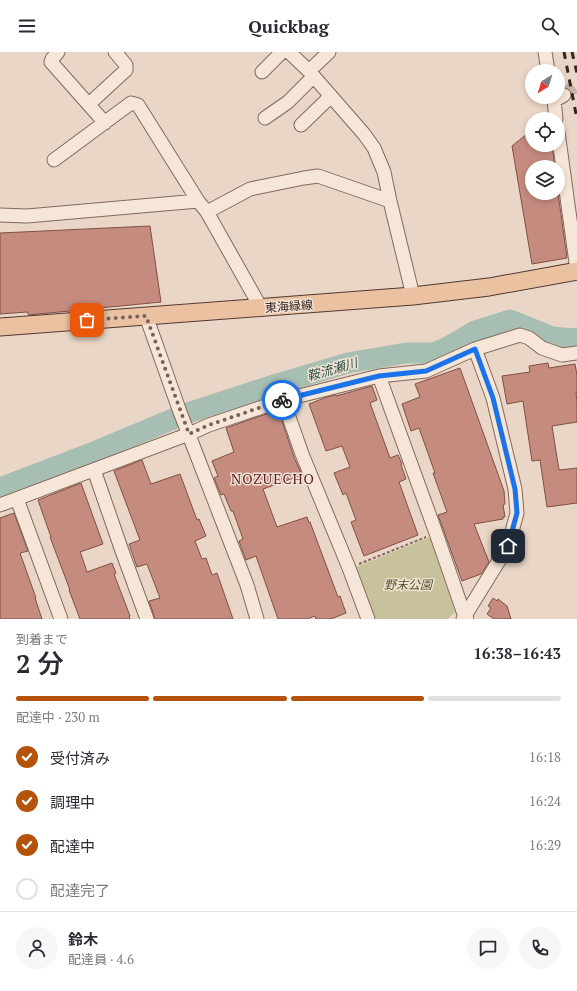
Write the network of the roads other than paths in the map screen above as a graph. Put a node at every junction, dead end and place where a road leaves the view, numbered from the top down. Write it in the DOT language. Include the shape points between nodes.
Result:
graph roads {
  1 [pos="58,52"];
  2 [pos="115,52"];
  3 [pos="282,52"];
  4 [pos="289,52"];
  5 [pos="329,52"];
  6 [pos="545,52"];
  7 [pos="547,64"];
  8 [pos="262,72"];
  9 [pos="311,74"];
  10 [pos="331,96"];
  11 [pos="89,104"];
  12 [pos="265,118"];
  13 [pos="105,123"];
  14 [pos="301,126"];
  15 [pos="561,152"];
  16 [pos="54,160"];
  17 [pos="198,201"];
  18 [pos="390,201"];
  19 [pos="206,212"];
  20 [pos="0,215"];
  21 [pos="577,270"];
  22 [pos="413,296"];
  23 [pos="261,308"];
  24 [pos="146,316"];
  25 [pos="0,327"];
  26 [pos="475,349"];
  27 [pos="577,353"];
  28 [pos="379,376"];
  29 [pos="283,400"];
  30 [pos="185,424"];
  31 [pos="94,470"];
  32 [pos="17,499"];
  33 [pos="0,505"];
  34 [pos="465,618"];
  35 [pos="61,619"];
  36 [pos="148,619"];
  37 [pos="257,619"];
  38 [pos="368,619"];
  1 -- 11 [label="street" via="51,62"];
  2 -- 11 [label="street" via="126,65 126,70"];
  3 -- 8 [label="street"];
  4 -- 9 [label="street"];
  5 -- 9 [label="street"];
  6 -- 7 [label="street"];
  9 -- 10 [label="street"];
  9 -- 12 [label="street" via="288,102"];
  10 -- 14 [label="street"];
  10 -- 18 [label="street" via="374,148 384,172"];
  11 -- 13 [label="street"];
  13 -- 16 [label="street"];
  13 -- 17 [label="street" via="131,103 138,105"];
  15 -- 21 [label="street"];
  17 -- 19 [label="street"];
  17 -- 20 [label="street" via="27,216"];
  18 -- 19 [label="street" via="318,176 250,189"];
  18 -- 22 [label="street"];
  19 -- 23 [label="street"];
  21 -- 22 [label="main road, 東海緑線" via="489,288"];
  22 -- 23 [label="main road, 東海緑線"];
  23 -- 24 [label="main road, 東海緑線"];
  24 -- 25 [label="main road, 東海緑線"];
  24 -- 30 [label="street"];
  26 -- 27 [label="street" via="520,335 562,356"];
  26 -- 28 [label="street" via="426,371"];
  26 -- 34 [label="street" via="493,398 515,489 517,513 508,546"];
  28 -- 29 [label="street"];
  28 -- 34 [label="street"];
  29 -- 30 [label="street" via="209,425"];
  29 -- 38 [label="street"];
  30 -- 31 [label="street"];
  30 -- 37 [label="street"];
  31 -- 32 [label="street"];
  31 -- 36 [label="street"];
  32 -- 33 [label="street"];
  32 -- 35 [label="street"];
}
